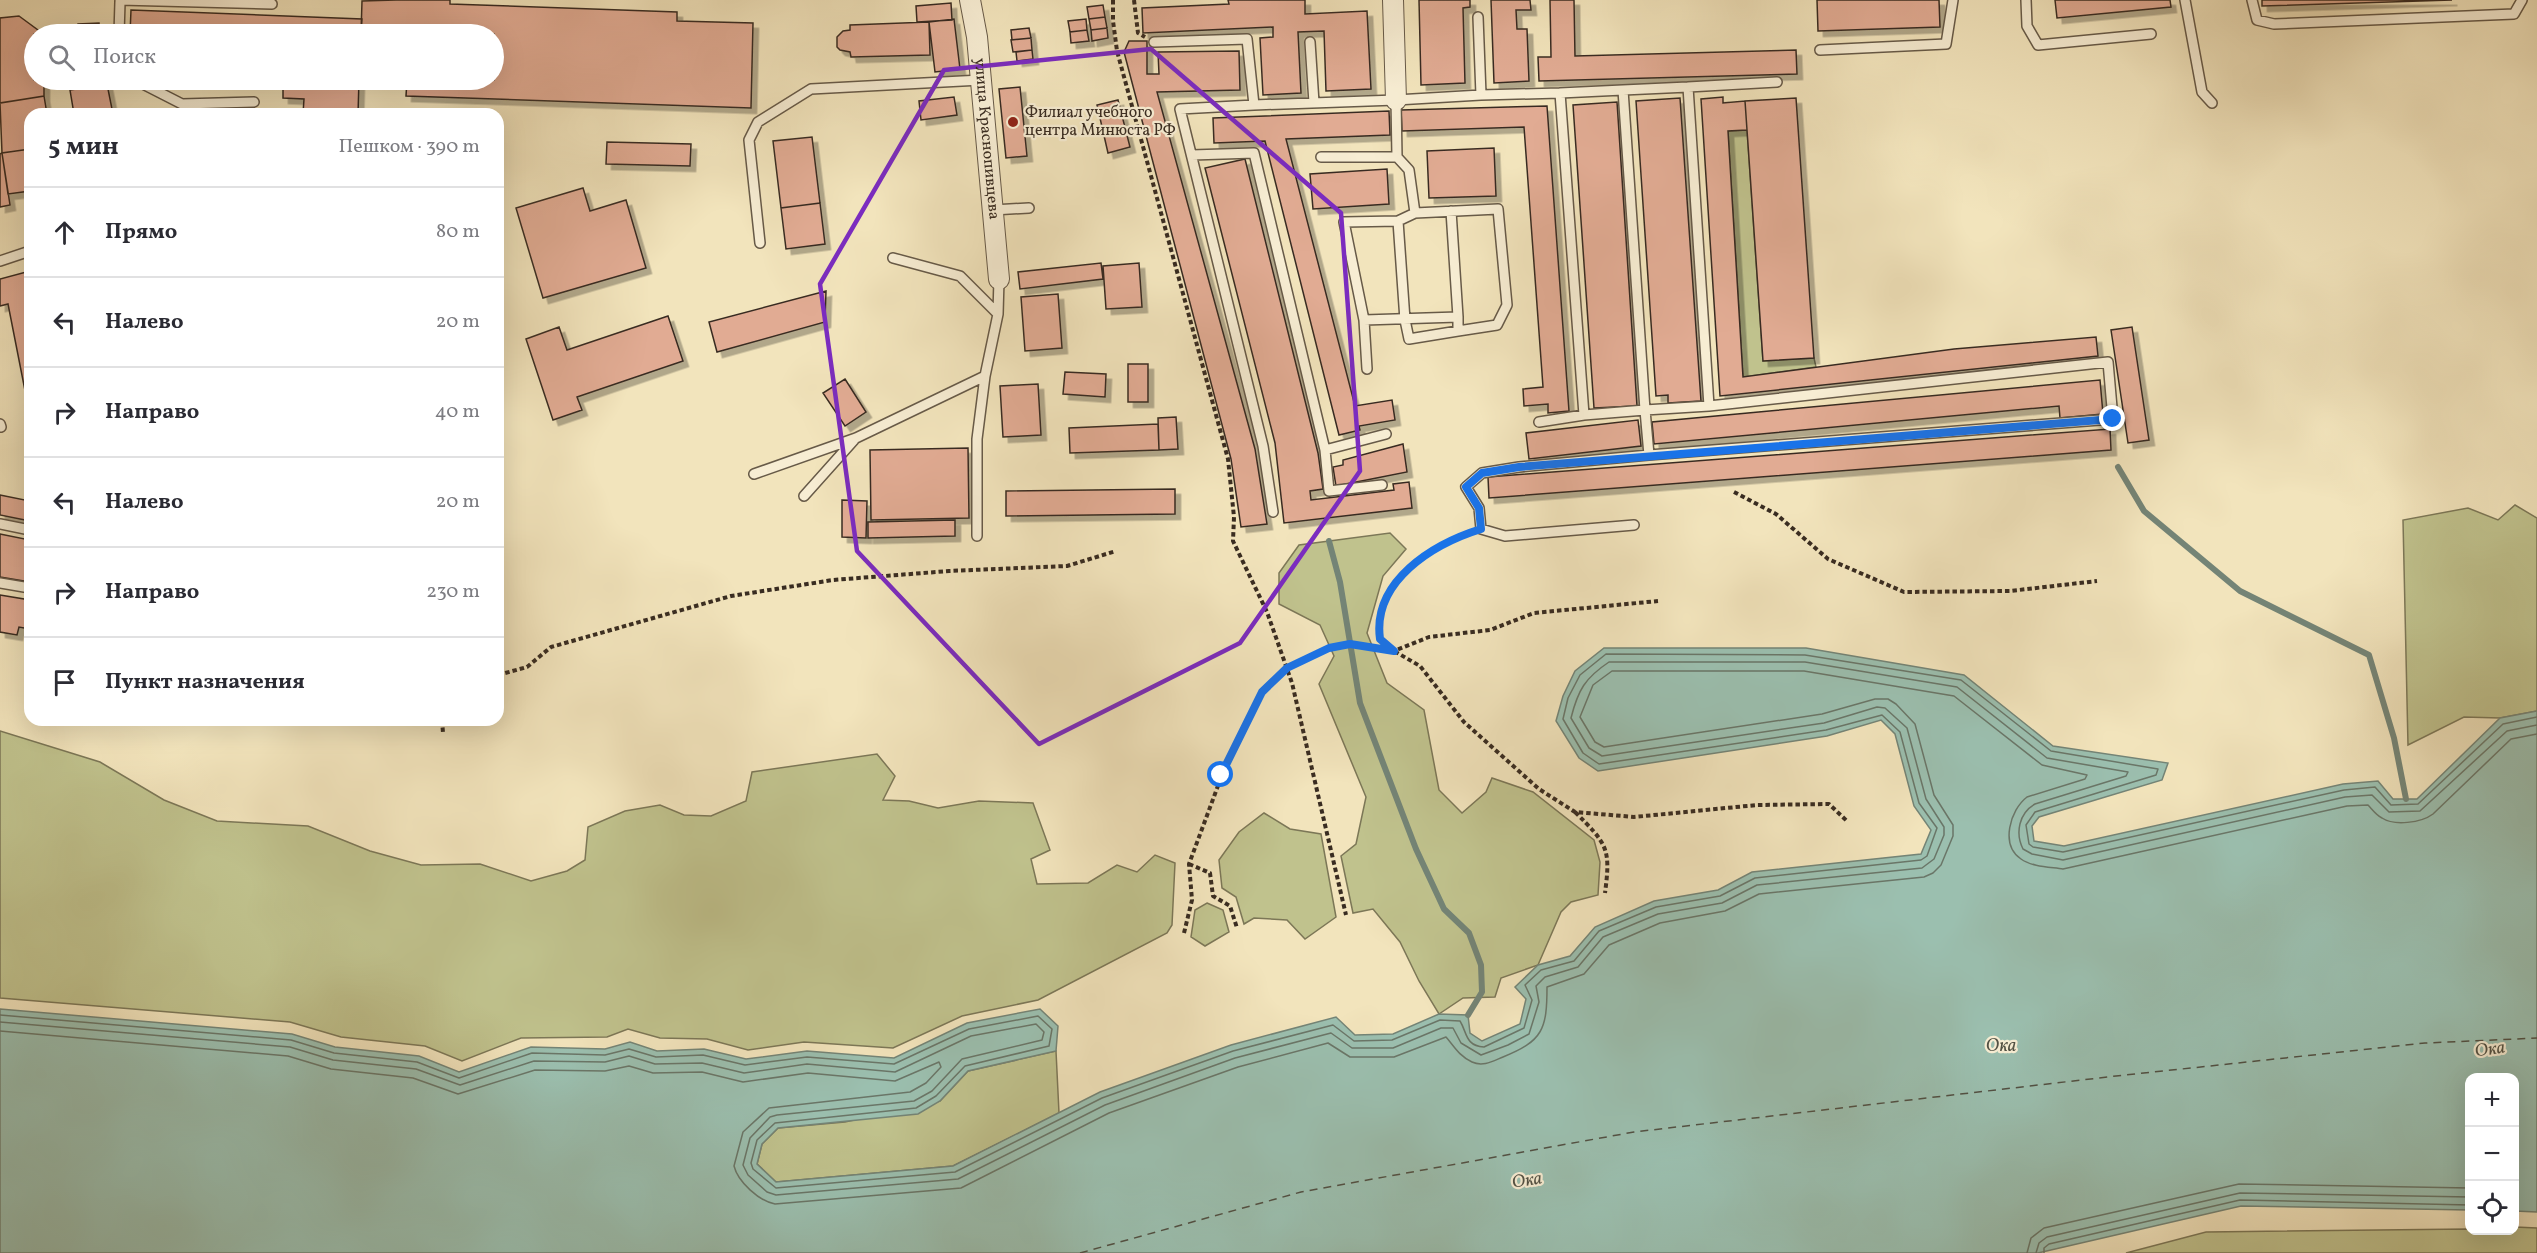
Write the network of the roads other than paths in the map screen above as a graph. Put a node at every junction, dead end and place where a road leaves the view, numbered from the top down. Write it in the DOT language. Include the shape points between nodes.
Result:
graph roads {
  1 [pos="970,0"];
  2 [pos="1393,0"];
  3 [pos="1953,0"];
  4 [pos="2026,0"];
  5 [pos="2185,0"];
  6 [pos="2252,0"];
  7 [pos="2522,0"];
  8 [pos="120,1"];
  9 [pos="272,4"];
  10 [pos="1478,17"];
  11 [pos="119,24"];
  12 [pos="2151,34"];
  13 [pos="1154,42"];
  14 [pos="1310,42"];
  15 [pos="1820,50"];
  16 [pos="981,80"];
  17 [pos="1777,82"];
  18 [pos="1688,87"];
  19 [pos="155,90"];
  20 [pos="1623,90"];
  21 [pos="1560,93"];
  22 [pos="1481,95"];
  23 [pos="1396,100"];
  24 [pos="254,102"];
  25 [pos="1314,103"];
  26 [pos="2212,103"];
  27 [pos="1254,105"];
  28 [pos="1192,154"];
  29 [pos="1321,157"];
  30 [pos="1397,157"];
  31 [pos="1029,208"];
  32 [pos="993,210"];
  33 [pos="1451,211"];
  34 [pos="1415,213"];
  35 [pos="1398,221"];
  36 [pos="760,243"];
  37 [pos="24,253"];
  38 [pos="893,258"];
  39 [pos="0,261"];
  40 [pos="999,279"];
  41 [pos="998,314"];
  42 [pos="1458,317"];
  43 [pos="1364,320"];
  44 [pos="1405,320"];
  45 [pos="1458,331"];
  46 [pos="1367,369"];
  47 [pos="985,376"];
  48 [pos="1709,405"];
  49 [pos="1645,410"];
  50 [pos="1584,415"];
  51 [pos="1539,422"];
  52 [pos="1386,434"];
  53 [pos="856,438"];
  54 [pos="1325,450"];
  55 [pos="1649,455"];
  56 [pos="754,474"];
  57 [pos="1382,485"];
  58 [pos="804,496"];
  59 [pos="1273,512"];
  60 [pos="0,524"];
  61 [pos="1634,525"];
  62 [pos="24,529"];
  63 [pos="977,536"];
  64 [pos="0,584"];
  65 [pos="24,587"];
  1 -- 16 [label="street, улица Краснопивцева"];
  2 -- 23 [label="street"];
  3 -- 15 [label="lane" via="1946,44"];
  4 -- 12 [label="lane" via="2026,26 2038,45"];
  5 -- 26 [label="lane" via="2202,92"];
  6 -- 7 [label="lane" via="2257,20 2274,24 2514,14"];
  8 -- 9 [label="lane"];
  8 -- 11 [label="lane"];
  10 -- 22 [label="lane"];
  13 -- 27 [label="lane" via="1247,39"];
  14 -- 25 [label="lane"];
  16 -- 32 [label="street, улица Краснопивцева"];
  16 -- 36 [label="lane" via="811,89 758,122 749,140"];
  17 -- 18 [label="lane"];
  18 -- 20 [label="lane"];
  18 -- 48 [label="lane"];
  19 -- 24 [label="lane" via="182,104"];
  20 -- 21 [label="lane"];
  20 -- 49 [label="lane"];
  21 -- 22 [label="lane"];
  21 -- 50 [label="lane"];
  22 -- 23 [label="lane"];
  23 -- 25 [label="lane"];
  23 -- 30 [label="lane"];
  25 -- 27 [label="lane"];
  27 -- 28 [label="lane" via="1180,109"];
  28 -- 54 [label="lane" via="1254,153"];
  28 -- 59 [label="lane" via="1263,446"];
  29 -- 30 [label="lane"];
  30 -- 34 [label="lane" via="1409,170"];
  31 -- 32 [label="lane"];
  32 -- 40 [label="street, улица Краснопивцева"];
  33 -- 34 [label="lane"];
  33 -- 42 [label="lane"];
  33 -- 45 [label="lane" via="1498,209 1507,305 1497,326"];
  34 -- 35 [label="lane"];
  35 -- 43 [label="lane" via="1344,222"];
  35 -- 44 [label="lane"];
  37 -- 39 [label="lane"];
  38 -- 41 [label="lane" via="960,276"];
  40 -- 41 [label="lane"];
  41 -- 47 [label="lane"];
  42 -- 44 [label="lane"];
  42 -- 45 [label="lane"];
  43 -- 44 [label="lane"];
  43 -- 46 [label="lane"];
  44 -- 45 [label="lane" via="1409,339"];
  47 -- 53 [label="lane"];
  47 -- 63 [label="lane" via="977,439"];
  48 -- 49 [label="lane"];
  48 -- 55 [label="lane" via="2108,362 2113,419"];
  49 -- 50 [label="lane"];
  49 -- 55 [label="lane"];
  50 -- 51 [label="lane"];
  52 -- 54 [label="lane"];
  53 -- 56 [label="lane"];
  53 -- 58 [label="lane"];
  54 -- 57 [label="lane" via="1329,491"];
  55 -- 61 [label="lane" via="1482,473 1466,487 1479,508 1481,529 1505,536"];
  60 -- 62 [label="lane"];
  64 -- 65 [label="lane"];
}
